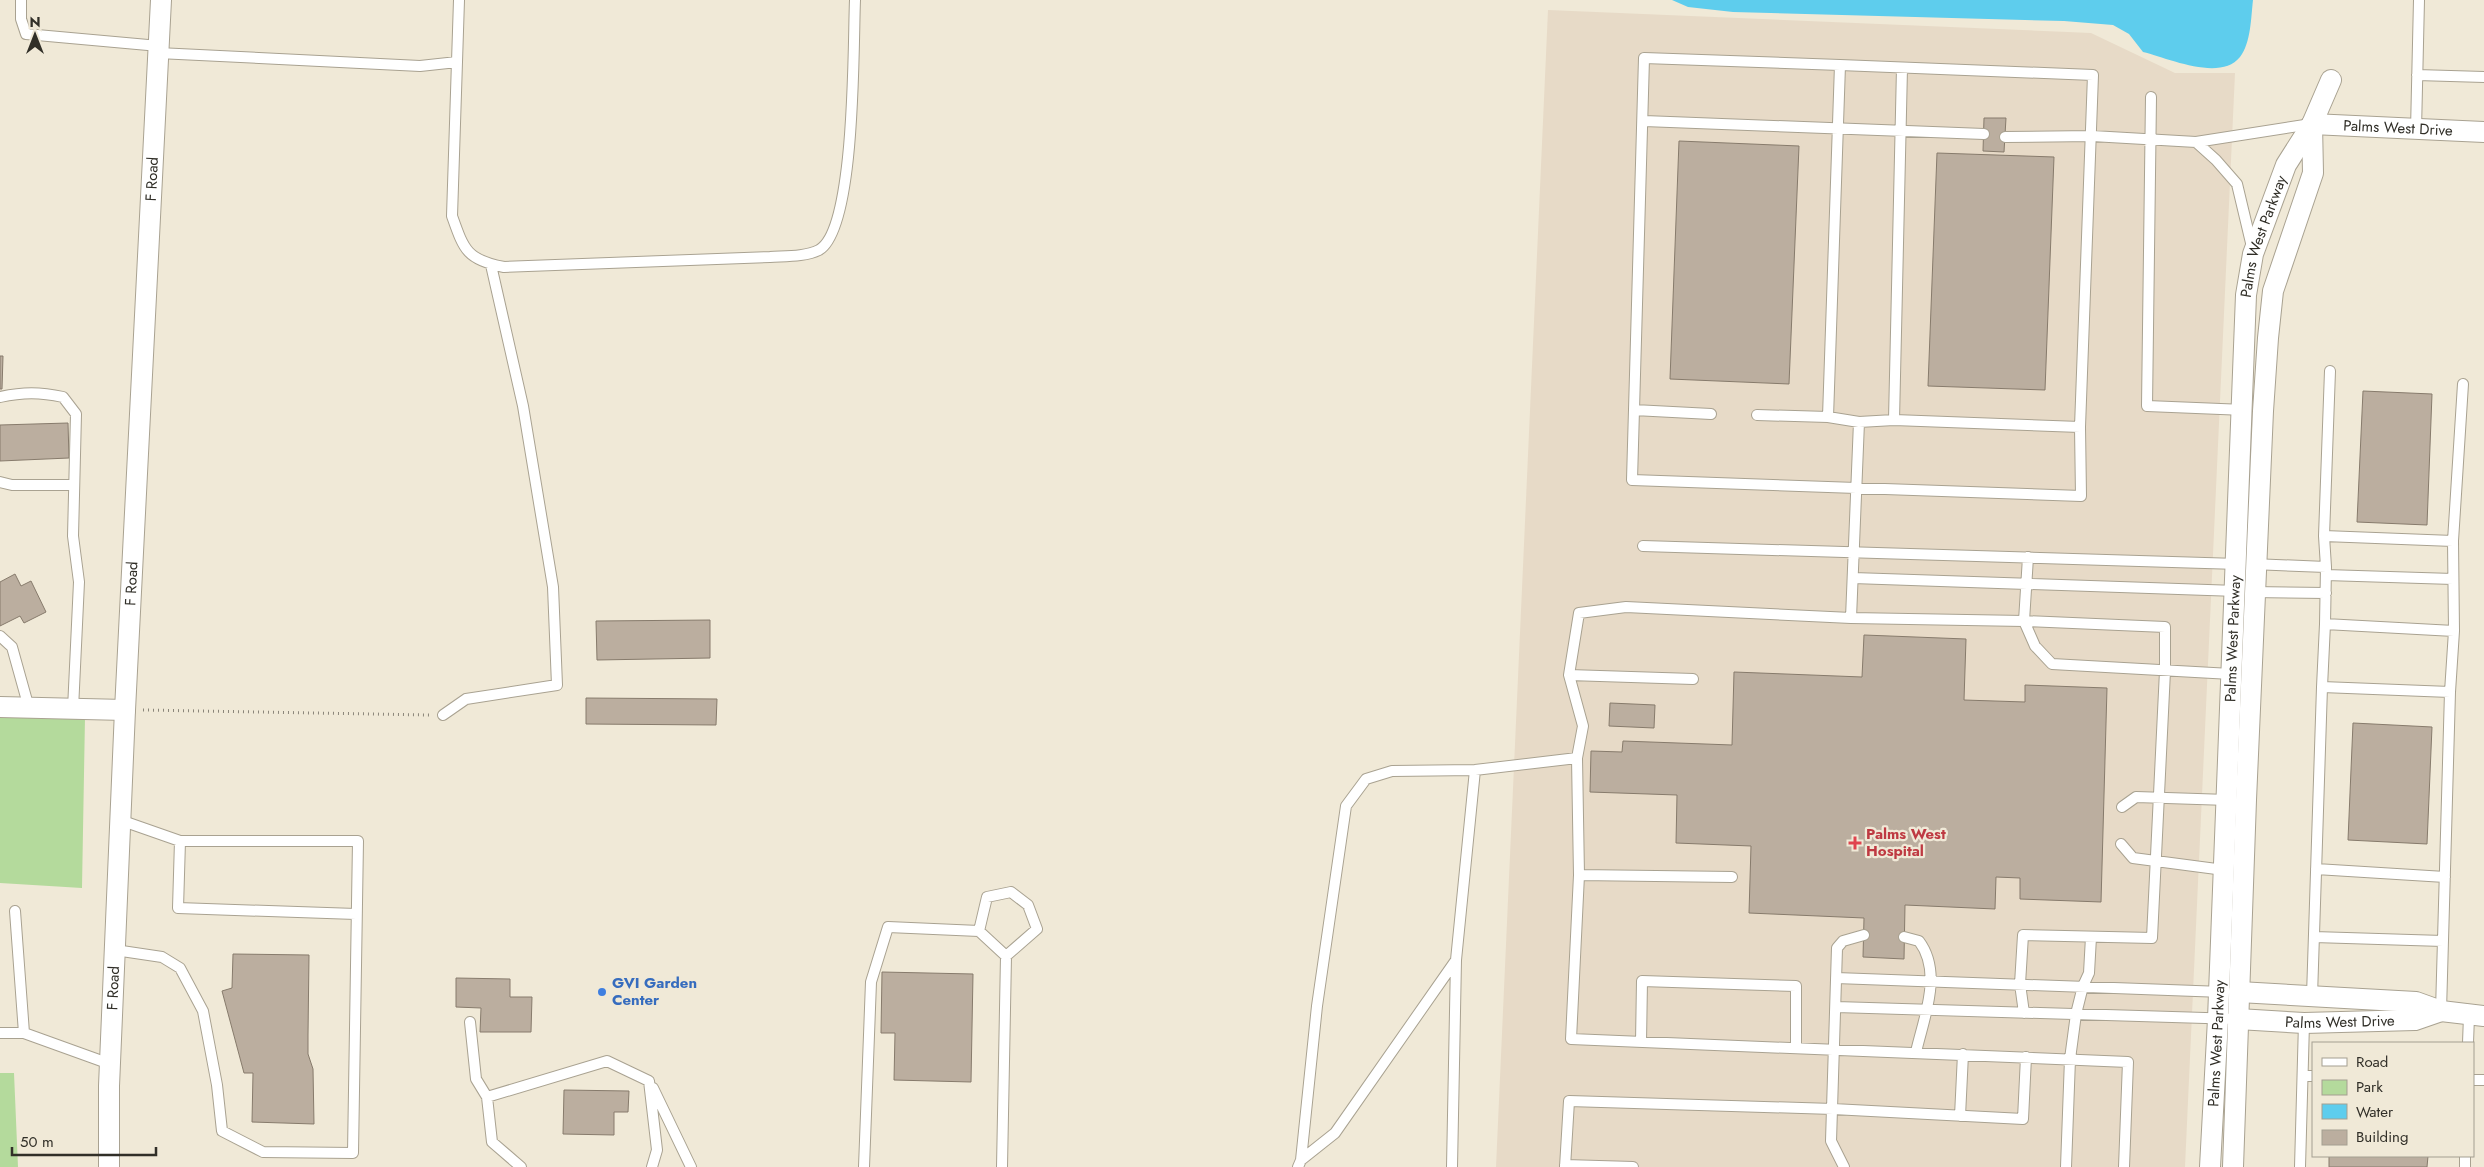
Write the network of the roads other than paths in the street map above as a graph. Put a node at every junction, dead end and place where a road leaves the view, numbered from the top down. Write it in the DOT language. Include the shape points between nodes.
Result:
graph roads {
  1 [pos="21,0"];
  2 [pos="161,0"];
  3 [pos="459,0"];
  4 [pos="855,0"];
  5 [pos="2419,0"];
  6 [pos="158,49"];
  7 [pos="457,62"];
  8 [pos="1840,65"];
  9 [pos="1902,68"];
  10 [pos="2417,75"];
  11 [pos="2484,76"];
  12 [pos="2331,80"];
  13 [pos="2152,97"];
  14 [pos="1644,121"];
  15 [pos="2312,124"];
  16 [pos="1839,128"];
  17 [pos="1899,130"];
  18 [pos="2416,130"];
  19 [pos="2484,132"];
  20 [pos="1984,134"];
  21 [pos="2092,136"];
  22 [pos="2005,137"];
  23 [pos="2152,138"];
  24 [pos="2196,142"];
  25 [pos="2253,254"];
  26 [pos="492,265"];
  27 [pos="2330,371"];
  28 [pos="2464,384"];
  29 [pos="0,397"];
  30 [pos="1634,410"];
  31 [pos="2241,410"];
  32 [pos="2263,411"];
  33 [pos="1711,414"];
  34 [pos="1757,415"];
  35 [pos="1828,417"];
  36 [pos="1894,420"];
  37 [pos="1859,422"];
  38 [pos="2080,427"];
  39 [pos="0,482"];
  40 [pos="74,485"];
  41 [pos="1856,486"];
  42 [pos="2324,536"];
  43 [pos="2454,541"];
  44 [pos="1643,546"];
  45 [pos="1854,552"];
  46 [pos="2028,558"];
  47 [pos="2235,564"];
  48 [pos="2258,564"];
  49 [pos="2326,571"];
  50 [pos="1853,578"];
  51 [pos="2454,579"];
  52 [pos="2028,584"];
  53 [pos="2234,591"];
  54 [pos="2256,592"];
  55 [pos="2326,593"];
  56 [pos="1851,618"];
  57 [pos="2024,622"];
  58 [pos="2325,624"];
  59 [pos="2454,631"];
  60 [pos="0,636"];
  61 [pos="2165,670"];
  62 [pos="2231,674"];
  63 [pos="1569,675"];
  64 [pos="1693,679"];
  65 [pos="2322,687"];
  66 [pos="2450,692"];
  67 [pos="0,707"];
  68 [pos="29,708"];
  69 [pos="72,709"];
  70 [pos="125,710"];
  71 [pos="443,715"];
  72 [pos="1577,758"];
  73 [pos="1475,770"];
  74 [pos="2159,798"];
  75 [pos="2226,800"];
  76 [pos="2246,800"];
  77 [pos="2122,807"];
  78 [pos="120,820"];
  79 [pos="180,841"];
  80 [pos="2121,844"];
  81 [pos="2156,861"];
  82 [pos="2316,869"];
  83 [pos="2224,870"];
  84 [pos="1579,874"];
  85 [pos="1732,877"];
  86 [pos="2445,877"];
  87 [pos="15,912"];
  88 [pos="356,914"];
  89 [pos="979,931"];
  90 [pos="1864,935"];
  91 [pos="1904,937"];
  92 [pos="2091,937"];
  93 [pos="2314,937"];
  94 [pos="2443,941"];
  95 [pos="114,950"];
  96 [pos="1006,956"];
  97 [pos="1456,960"];
  98 [pos="1836,978"];
  99 [pos="1931,981"];
  100 [pos="2020,984"];
  101 [pos="2083,986"];
  102 [pos="2219,991"];
  103 [pos="2239,992"];
  104 [pos="2312,996"];
  105 [pos="1836,1007"];
  106 [pos="1926,1009"];
  107 [pos="2441,1011"];
  108 [pos="2024,1013"];
  109 [pos="2076,1014"];
  110 [pos="2476,1016"];
  111 [pos="2228,1019"];
  112 [pos="470,1022"];
  113 [pos="2304,1023"];
  114 [pos="0,1033"];
  115 [pos="24,1033"];
  116 [pos="1641,1042"];
  117 [pos="2468,1042"];
  118 [pos="1796,1047"];
  119 [pos="1834,1049"];
  120 [pos="1916,1052"];
  121 [pos="1963,1054"];
  122 [pos="2026,1057"];
  123 [pos="2070,1059"];
  124 [pos="110,1064"];
  125 [pos="2308,1076"];
  126 [pos="649,1081"];
  127 [pos="487,1097"];
  128 [pos="1833,1109"];
  129 [pos="1960,1116"];
  130 [pos="1299,1163"];
  131 [pos="1565,1166"];
  132 [pos="109,1167"];
  133 [pos="522,1167"];
  134 [pos="652,1167"];
  135 [pos="691,1167"];
  136 [pos="864,1167"];
  137 [pos="1002,1167"];
  138 [pos="1452,1167"];
  139 [pos="1633,1167"];
  140 [pos="1844,1167"];
  141 [pos="1852,1167"];
  142 [pos="2066,1167"];
  143 [pos="2124,1167"];
  144 [pos="2210,1167"];
  145 [pos="2233,1167"];
  146 [pos="2300,1167"];
  1 -- 6 [label="lane" via="21,20 26,34"];
  2 -- 6 [label="street, F Road"];
  3 -- 7 [label="lane"];
  4 -- 26 [label="lane" via="847,173 833,233 820,249 800,255 770,257"];
  5 -- 10 [label="lane"];
  6 -- 7 [label="lane" via="420,66"];
  6 -- 70 [label="street, F Road"];
  7 -- 26 [label="lane" via="452,216 462,244 481,263"];
  8 -- 9 [label="lane"];
  8 -- 14 [label="lane" via="1644,58"];
  8 -- 16 [label="lane"];
  9 -- 17 [label="lane"];
  9 -- 21 [label="lane" via="2092,75"];
  10 -- 11 [label="lane"];
  10 -- 18 [label="lane"];
  12 -- 15 [label="street, Palms West Parkway"];
  13 -- 23 [label="lane"];
  14 -- 16 [label="lane"];
  14 -- 30 [label="lane"];
  15 -- 18 [label="street, Palms West Drive"];
  15 -- 24 [label="lane"];
  15 -- 25 [label="street, Palms West Parkway" via="2286,165"];
  15 -- 32 [label="street, Palms West Parkway" via="2313,173 2273,291"];
  16 -- 17 [label="lane"];
  16 -- 35 [label="lane"];
  17 -- 20 [label="lane"];
  17 -- 36 [label="lane"];
  18 -- 19 [label="street, Palms West Drive"];
  21 -- 22 [label="lane"];
  21 -- 23 [label="lane"];
  21 -- 38 [label="lane"];
  23 -- 24 [label="lane"];
  23 -- 31 [label="lane" via="2147,406"];
  24 -- 25 [label="lane" via="2237,184"];
  25 -- 31 [label="street, Palms West Parkway" via="2246,295"];
  26 -- 71 [label="lane" via="523,406 553,587 557,686 466,698"];
  27 -- 42 [label="lane"];
  28 -- 43 [label="lane"];
  29 -- 40 [label="lane" via="22,392 63,397 76,414"];
  30 -- 33 [label="lane"];
  30 -- 41 [label="lane" via="1632,480"];
  31 -- 32 [label="lane"];
  31 -- 47 [label="street, Palms West Parkway"];
  32 -- 48 [label="street, Palms West Parkway"];
  34 -- 35 [label="lane"];
  35 -- 37 [label="lane"];
  36 -- 37 [label="lane"];
  36 -- 38 [label="lane"];
  37 -- 41 [label="lane"];
  38 -- 41 [label="lane" via="2081,496"];
  39 -- 40 [label="lane" via="12,485"];
  40 -- 69 [label="lane" via="73,536 79,582"];
  41 -- 45 [label="lane"];
  42 -- 43 [label="lane"];
  42 -- 49 [label="lane"];
  43 -- 51 [label="lane"];
  44 -- 45 [label="lane"];
  45 -- 46 [label="lane"];
  45 -- 50 [label="lane"];
  46 -- 47 [label="lane"];
  46 -- 52 [label="lane"];
  47 -- 48 [label="lane"];
  47 -- 53 [label="street, Palms West Parkway"];
  48 -- 49 [label="lane"];
  48 -- 54 [label="street, Palms West Parkway"];
  49 -- 51 [label="lane"];
  49 -- 55 [label="lane"];
  50 -- 52 [label="lane"];
  50 -- 56 [label="lane"];
  51 -- 59 [label="lane"];
  52 -- 53 [label="lane"];
  52 -- 57 [label="lane"];
  53 -- 54 [label="lane"];
  53 -- 62 [label="street, Palms West Parkway"];
  54 -- 55 [label="lane"];
  54 -- 76 [label="street, Palms West Parkway"];
  55 -- 58 [label="lane"];
  56 -- 57 [label="lane"];
  56 -- 63 [label="lane" via="1626,607 1579,613"];
  57 -- 61 [label="lane" via="2035,646 2052,664"];
  57 -- 61 [label="lane" via="2166,627"];
  58 -- 59 [label="lane"];
  58 -- 65 [label="lane"];
  59 -- 66 [label="lane"];
  60 -- 68 [label="lane" via="12,647"];
  61 -- 62 [label="lane"];
  61 -- 74 [label="lane"];
  62 -- 75 [label="street, Palms West Parkway"];
  63 -- 64 [label="lane"];
  63 -- 72 [label="lane" via="1583,726"];
  65 -- 66 [label="lane"];
  65 -- 82 [label="lane"];
  66 -- 86 [label="lane"];
  67 -- 68 [label="street"];
  68 -- 69 [label="street"];
  69 -- 70 [label="street"];
  70 -- 78 [label="street, F Road"];
  72 -- 73 [label="lane"];
  72 -- 84 [label="lane"];
  73 -- 97 [label="lane"];
  73 -- 130 [label="lane" via="1392,771 1366,779 1346,806 1317,1006"];
  74 -- 75 [label="lane"];
  74 -- 77 [label="lane" via="2136,797"];
  74 -- 81 [label="lane"];
  75 -- 76 [label="lane"];
  75 -- 83 [label="street, Palms West Parkway"];
  76 -- 103 [label="street, Palms West Parkway"];
  78 -- 79 [label="lane"];
  78 -- 95 [label="street, F Road"];
  79 -- 88 [label="lane" via="178,908"];
  79 -- 88 [label="lane" via="358,841"];
  80 -- 81 [label="lane" via="2134,858"];
  81 -- 83 [label="lane"];
  81 -- 92 [label="lane" via="2152,938"];
  82 -- 86 [label="lane"];
  82 -- 93 [label="lane"];
  83 -- 102 [label="street, Palms West Parkway"];
  84 -- 85 [label="lane"];
  84 -- 116 [label="lane" via="1571,1040"];
  86 -- 94 [label="lane"];
  87 -- 115 [label="lane"];
  88 -- 95 [label="lane" via="353,1153 263,1152 222,1131 203,1012 180,968 162,957"];
  89 -- 96 [label="lane"];
  89 -- 96 [label="lane" via="987,898 1011,892 1028,905 1037,929"];
  89 -- 136 [label="lane" via="888,927 872,982"];
  90 -- 98 [label="lane" via="1843,941 1837,948"];
  91 -- 99 [label="lane" via="1919,941 1926,950"];
  92 -- 100 [label="lane" via="2023,935"];
  92 -- 101 [label="lane" via="2089,973"];
  93 -- 94 [label="lane"];
  93 -- 104 [label="lane"];
  94 -- 107 [label="lane"];
  95 -- 124 [label="street, F Road"];
  96 -- 137 [label="lane"];
  97 -- 130 [label="lane" via="1335,1133"];
  97 -- 138 [label="lane"];
  98 -- 99 [label="lane"];
  98 -- 105 [label="lane"];
  99 -- 100 [label="lane"];
  99 -- 106 [label="lane"];
  100 -- 101 [label="lane"];
  100 -- 108 [label="lane"];
  101 -- 102 [label="lane"];
  101 -- 109 [label="lane"];
  102 -- 103 [label="lane"];
  102 -- 111 [label="street, Palms West Parkway"];
  103 -- 104 [label="street, Palms West Drive"];
  103 -- 111 [label="street, Palms West Parkway"];
  104 -- 107 [label="street, Palms West Drive" via="2416,1002"];
  105 -- 106 [label="lane"];
  105 -- 119 [label="lane"];
  106 -- 108 [label="lane"];
  106 -- 120 [label="lane"];
  107 -- 110 [label="street, Palms West Drive"];
  107 -- 113 [label="street, Palms West Drive" via="2415,1020"];
  108 -- 109 [label="lane"];
  109 -- 111 [label="lane"];
  109 -- 123 [label="lane"];
  110 -- 117 [label="lane"];
  111 -- 113 [label="street, Palms West Drive"];
  111 -- 144 [label="street, Palms West Parkway"];
  111 -- 145 [label="street, Palms West Parkway"];
  112 -- 127 [label="lane" via="476,1079"];
  113 -- 125 [label="lane"];
  114 -- 115 [label="lane"];
  115 -- 124 [label="lane"];
  116 -- 118 [label="lane"];
  116 -- 118 [label="lane" via="1642,981 1796,986"];
  118 -- 119 [label="lane"];
  119 -- 120 [label="lane"];
  119 -- 128 [label="lane"];
  120 -- 121 [label="lane"];
  121 -- 122 [label="lane"];
  121 -- 129 [label="lane"];
  122 -- 123 [label="lane"];
  122 -- 129 [label="lane" via="2023,1119"];
  123 -- 142 [label="lane"];
  123 -- 143 [label="lane" via="2128,1062"];
  124 -- 132 [label="street, F Road"];
  125 -- 146 [label="lane"];
  126 -- 127 [label="lane" via="607,1061"];
  126 -- 134 [label="lane" via="657,1150"];
  126 -- 135 [label="lane"];
  127 -- 133 [label="lane" via="492,1142"];
  128 -- 129 [label="lane"];
  128 -- 131 [label="lane" via="1569,1101"];
  128 -- 140 [label="lane" via="1832,1141"];
  131 -- 139 [label="lane"];
  140 -- 141 [label="lane"];
}
